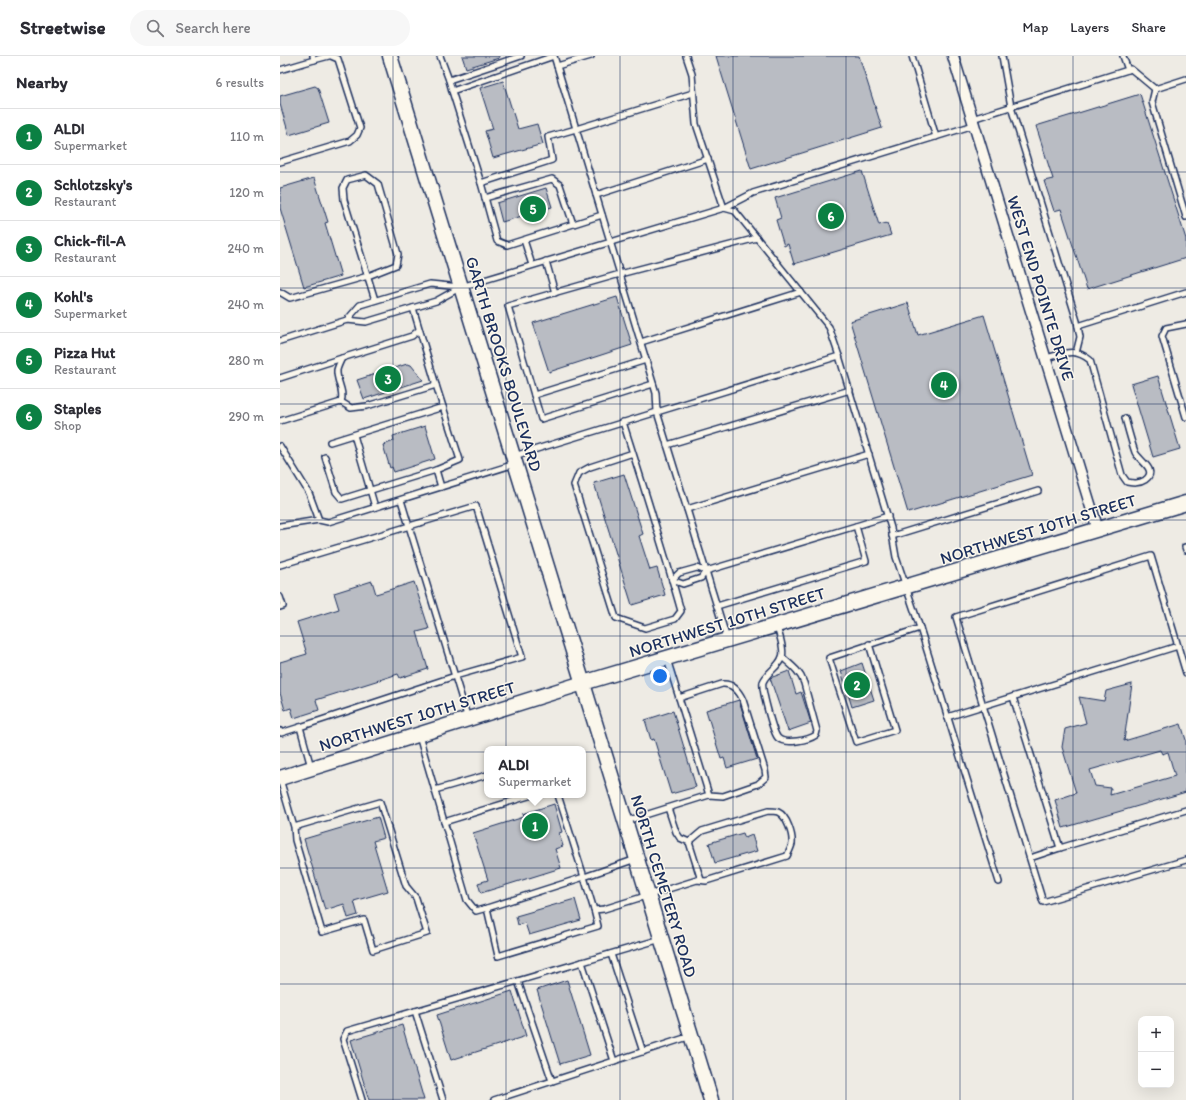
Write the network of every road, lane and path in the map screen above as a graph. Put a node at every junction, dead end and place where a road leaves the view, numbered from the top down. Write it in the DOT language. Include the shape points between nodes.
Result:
graph roads {
  1 [pos="330,56"];
  2 [pos="390,56"];
  3 [pos="440,56"];
  4 [pos="521,56"];
  5 [pos="590,56"];
  6 [pos="686,56"];
  7 [pos="912,56"];
  8 [pos="953,56"];
  9 [pos="1002,56"];
  10 [pos="1123,56"];
  11 [pos="313,58"];
  12 [pos="557,66"];
  13 [pos="280,70"];
  14 [pos="1128,70"];
  15 [pos="1186,79"];
  16 [pos="449,80"];
  17 [pos="1155,89"];
  18 [pos="452,92"];
  19 [pos="693,93"];
  20 [pos="1011,107"];
  21 [pos="973,122"];
  22 [pos="576,129"];
  23 [pos="936,137"];
  24 [pos="708,159"];
  25 [pos="280,162"];
  26 [pos="481,183"];
  27 [pos="596,195"];
  28 [pos="485,198"];
  29 [pos="724,208"];
  30 [pos="602,215"];
  31 [pos="1186,217"];
  32 [pos="573,224"];
  33 [pos="757,238"];
  34 [pos="524,240"];
  35 [pos="610,242"];
  36 [pos="546,261"];
  37 [pos="532,265"];
  38 [pos="620,274"];
  39 [pos="368,276"];
  40 [pos="461,287"];
  41 [pos="280,292"];
  42 [pos="801,292"];
  43 [pos="1186,292"];
  44 [pos="555,293"];
  45 [pos="375,300"];
  46 [pos="413,308"];
  47 [pos="347,320"];
  48 [pos="1186,324"];
  49 [pos="1078,326"];
  50 [pos="419,330"];
  51 [pos="280,341"];
  52 [pos="641,342"];
  53 [pos="1076,353"];
  54 [pos="840,356"];
  55 [pos="342,358"];
  56 [pos="1045,358"];
  57 [pos="646,360"];
  58 [pos="280,378"];
  59 [pos="653,384"];
  60 [pos="436,385"];
  61 [pos="850,390"];
  62 [pos="534,395"];
  63 [pos="341,402"];
  64 [pos="443,408"];
  65 [pos="657,412"];
  66 [pos="1186,417"];
  67 [pos="1125,418"];
  68 [pos="280,421"];
  69 [pos="623,422"];
  70 [pos="354,435"];
  71 [pos="330,442"];
  72 [pos="667,445"];
  73 [pos="280,446"];
  74 [pos="633,453"];
  75 [pos="869,454"];
  76 [pos="326,457"];
  77 [pos="515,460"];
  78 [pos="436,470"];
  79 [pos="441,487"];
  80 [pos="371,490"];
  81 [pos="1038,491"];
  82 [pos="401,500"];
  83 [pos="1186,503"];
  84 [pos="375,507"];
  85 [pos="687,509"];
  86 [pos="888,516"];
  87 [pos="319,520"];
  88 [pos="280,526"];
  89 [pos="856,526"];
  90 [pos="409,527"];
  91 [pos="1098,530"];
  92 [pos="892,536"];
  93 [pos="1186,547"];
  94 [pos="1186,550"];
  95 [pos="280,565"];
  96 [pos="706,572"];
  97 [pos="672,580"];
  98 [pos="907,587"];
  99 [pos="280,597"];
  100 [pos="717,606"];
  101 [pos="280,607"];
  102 [pos="777,626"];
  103 [pos="920,628"];
  104 [pos="728,640"];
  105 [pos="869,644"];
  106 [pos="1178,646"];
  107 [pos="782,657"];
  108 [pos="667,659"];
  109 [pos="1186,673"];
  110 [pos="455,676"];
  111 [pos="583,684"];
  112 [pos="1012,697"];
  113 [pos="679,698"];
  114 [pos="984,706"];
  115 [pos="947,717"];
  116 [pos="468,719"];
  117 [pos="300,727"];
  118 [pos="280,732"];
  119 [pos="418,735"];
  120 [pos="311,768"];
  121 [pos="484,776"];
  122 [pos="280,778"];
  123 [pos="435,790"];
  124 [pos="708,795"];
  125 [pos="522,798"];
  126 [pos="559,798"];
  127 [pos="668,808"];
  128 [pos="1186,810"];
  129 [pos="626,821"];
  130 [pos="444,822"];
  131 [pos="294,827"];
  132 [pos="689,842"];
  133 [pos="1060,848"];
  134 [pos="1030,858"];
  135 [pos="637,859"];
  136 [pos="1186,860"];
  137 [pos="584,877"];
  138 [pos="701,880"];
  139 [pos="998,882"];
  140 [pos="648,896"];
  141 [pos="487,908"];
  142 [pos="594,910"];
  143 [pos="662,939"];
  144 [pos="611,954"];
  145 [pos="582,962"];
  146 [pos="518,981"];
  147 [pos="415,1011"];
  148 [pos="691,1036"];
  149 [pos="643,1052"];
  150 [pos="614,1061"];
  151 [pos="552,1081"];
  152 [pos="362,1100"];
  153 [pos="443,1100"];
  154 [pos="494,1100"];
  155 [pos="711,1100"];
  1 -- 11 [label="lane"];
  1 -- 25 [label="lane" via="338,59 360,128 357,135 350,141"];
  2 -- 40 [label="street, GARTH BROOKS BOULEVARD"];
  3 -- 16 [label="lane"];
  4 -- 16 [label="lane"];
  5 -- 12 [label="lane"];
  6 -- 19 [label="lane" via="692,74"];
  7 -- 23 [label="lane"];
  8 -- 21 [label="street, WEST END POINTE DRIVE"];
  9 -- 20 [label="lane"];
  10 -- 14 [label="lane"];
  11 -- 13 [label="lane"];
  12 -- 18 [label="lane" via="554,56"];
  12 -- 22 [label="lane"];
  14 -- 17 [label="lane" via="1132,69"];
  14 -- 20 [label="lane"];
  15 -- 17 [label="lane"];
  16 -- 18 [label="lane"];
  17 -- 31 [label="lane" via="1152,102"];
  18 -- 26 [label="lane"];
  19 -- 22 [label="lane"];
  19 -- 24 [label="lane" via="696,124"];
  20 -- 21 [label="lane"];
  20 -- 49 [label="lane"];
  21 -- 23 [label="lane"];
  21 -- 56 [label="street, WEST END POINTE DRIVE"];
  22 -- 26 [label="lane" via="548,136 552,160"];
  22 -- 27 [label="lane"];
  23 -- 29 [label="lane" via="753,193"];
  24 -- 27 [label="lane"];
  24 -- 29 [label="lane"];
  26 -- 28 [label="lane"];
  27 -- 30 [label="lane"];
  28 -- 32 [label="lane" via="552,178 560,184"];
  28 -- 34 [label="lane" via="497,241 507,245"];
  29 -- 33 [label="lane" via="735,211"];
  29 -- 35 [label="lane"];
  30 -- 32 [label="lane"];
  30 -- 35 [label="lane"];
  32 -- 34 [label="lane"];
  33 -- 38 [label="lane"];
  33 -- 42 [label="lane"];
  34 -- 37 [label="lane"];
  35 -- 36 [label="lane"];
  35 -- 38 [label="lane"];
  36 -- 37 [label="lane"];
  36 -- 44 [label="lane"];
  37 -- 40 [label="lane"];
  38 -- 44 [label="lane"];
  38 -- 52 [label="lane"];
  39 -- 39 [label="lane" via="396,265 398,254 378,184 366,175 347,180 343,188 344,200"];
  39 -- 41 [label="lane" via="290,298"];
  39 -- 45 [label="lane"];
  40 -- 45 [label="lane" via="430,284"];
  40 -- 46 [label="lane" via="436,301"];
  40 -- 77 [label="street, GARTH BROOKS BOULEVARD"];
  42 -- 52 [label="lane"];
  42 -- 54 [label="lane" via="829,326"];
  43 -- 49 [label="lane"];
  44 -- 62 [label="lane" via="508,306"];
  45 -- 47 [label="lane" via="360,305"];
  46 -- 47 [label="lane" via="366,322"];
  46 -- 50 [label="lane"];
  47 -- 51 [label="lane"];
  48 -- 66 [label="lane" via="1166,328 1162,336"];
  49 -- 53 [label="lane" via="1080,337"];
  50 -- 55 [label="lane" via="412,336"];
  50 -- 60 [label="lane"];
  52 -- 57 [label="lane"];
  53 -- 56 [label="lane" via="1071,351"];
  53 -- 67 [label="lane" via="1090,360 1122,475 1126,482 1141,482 1150,472 1136,454"];
  54 -- 61 [label="lane"];
  54 -- 65 [label="lane"];
  55 -- 58 [label="lane"];
  55 -- 63 [label="lane" via="337,370 343,397"];
  56 -- 91 [label="street, WEST END POINTE DRIVE"];
  57 -- 59 [label="lane"];
  57 -- 62 [label="lane"];
  59 -- 62 [label="lane" via="541,419"];
  59 -- 65 [label="lane"];
  60 -- 63 [label="lane" via="367,406 351,408"];
  60 -- 64 [label="lane"];
  61 -- 72 [label="lane"];
  61 -- 75 [label="lane"];
  63 -- 68 [label="lane"];
  64 -- 70 [label="lane"];
  64 -- 78 [label="lane" via="460,460"];
  65 -- 69 [label="lane"];
  65 -- 72 [label="lane"];
  69 -- 74 [label="lane"];
  69 -- 77 [label="lane"];
  70 -- 71 [label="lane"];
  70 -- 80 [label="lane"];
  72 -- 85 [label="lane"];
  73 -- 87 [label="lane" via="309,493"];
  74 -- 97 [label="lane"];
  74 -- 97 [label="lane" via="584,470 579,473 574,485 616,618 645,628 675,619 681,611"];
  75 -- 85 [label="lane"];
  75 -- 86 [label="lane"];
  76 -- 80 [label="lane" via="336,492 342,499"];
  77 -- 79 [label="lane"];
  77 -- 111 [label="street, GARTH BROOKS BOULEVARD"];
  78 -- 79 [label="lane"];
  78 -- 80 [label="lane"];
  79 -- 82 [label="lane"];
  80 -- 84 [label="lane"];
  81 -- 92 [label="lane"];
  82 -- 84 [label="lane"];
  82 -- 90 [label="lane"];
  83 -- 91 [label="street, NORTHWEST 10TH STREET"];
  84 -- 87 [label="lane" via="328,522"];
  85 -- 96 [label="lane"];
  86 -- 89 [label="lane"];
  86 -- 92 [label="lane"];
  87 -- 88 [label="lane"];
  89 -- 96 [label="lane"];
  89 -- 100 [label="lane" via="866,561"];
  90 -- 95 [label="lane"];
  90 -- 110 [label="lane"];
  90 -- 110 [label="lane" via="476,506 522,657"];
  91 -- 98 [label="street, NORTHWEST 10TH STREET"];
  92 -- 98 [label="lane" via="896,557"];
  93 -- 94 [label="lane"];
  96 -- 97 [label="lane" via="696,568 679,573"];
  96 -- 97 [label="lane" via="701,578 683,584"];
  96 -- 100 [label="lane"];
  98 -- 102 [label="street, NORTHWEST 10TH STREET"];
  98 -- 103 [label="lane"];
  99 -- 101 [label="lane" via="283,606"];
  100 -- 104 [label="lane"];
  102 -- 104 [label="street, NORTHWEST 10TH STREET"];
  102 -- 107 [label="lane"];
  103 -- 105 [label="lane"];
  103 -- 115 [label="lane"];
  104 -- 108 [label="street, NORTHWEST 10TH STREET"];
  105 -- 105 [label="lane" via="829,658 856,742 895,730"];
  106 -- 109 [label="lane"];
  106 -- 112 [label="lane"];
  106 -- 114 [label="lane" via="1151,556 956,616"];
  107 -- 107 [label="lane" via="763,682 774,730 778,739 782,741 810,739 817,731 802,678"];
  108 -- 111 [label="street, NORTHWEST 10TH STREET"];
  108 -- 113 [label="lane"];
  110 -- 116 [label="lane"];
  110 -- 117 [label="lane"];
  111 -- 116 [label="street, NORTHWEST 10TH STREET"];
  111 -- 129 [label="street, NORTH CEMETERY ROAD"];
  112 -- 114 [label="lane"];
  112 -- 133 [label="lane"];
  113 -- 124 [label="lane"];
  113 -- 124 [label="lane" via="722,684 733,686 743,700 763,763 766,777 761,783 724,796"];
  114 -- 115 [label="lane"];
  114 -- 134 [label="lane"];
  115 -- 139 [label="lane"];
  116 -- 119 [label="street, NORTHWEST 10TH STREET"];
  117 -- 118 [label="lane"];
  117 -- 120 [label="lane"];
  119 -- 120 [label="street, NORTHWEST 10TH STREET"];
  119 -- 123 [label="lane"];
  120 -- 122 [label="street, NORTHWEST 10TH STREET"];
  121 -- 123 [label="lane"];
  122 -- 131 [label="lane"];
  123 -- 130 [label="lane"];
  124 -- 127 [label="lane"];
  125 -- 130 [label="lane"];
  126 -- 137 [label="lane"];
  127 -- 129 [label="lane"];
  127 -- 132 [label="lane" via="676,832 680,838"];
  128 -- 133 [label="lane"];
  129 -- 135 [label="street, NORTH CEMETERY ROAD"];
  130 -- 141 [label="lane" via="467,900 476,911"];
  131 -- 131 [label="lane" via="295,840 322,932 364,920 373,950 427,933 416,898 406,886 380,802"];
  132 -- 138 [label="lane"];
  132 -- 138 [label="lane" via="702,831 768,811 778,812 785,818 790,831 792,842 787,856 706,881"];
  133 -- 134 [label="lane"];
  134 -- 136 [label="lane" via="1044,902"];
  135 -- 137 [label="lane"];
  135 -- 140 [label="street, NORTH CEMETERY ROAD"];
  137 -- 141 [label="lane"];
  137 -- 142 [label="lane"];
  138 -- 140 [label="lane"];
  140 -- 142 [label="lane"];
  140 -- 143 [label="street, NORTH CEMETERY ROAD"];
  141 -- 142 [label="lane" via="498,956 598,926"];
  143 -- 144 [label="lane"];
  143 -- 148 [label="street, NORTH CEMETERY ROAD"];
  144 -- 145 [label="lane"];
  144 -- 149 [label="lane"];
  145 -- 146 [label="lane"];
  145 -- 150 [label="lane"];
  146 -- 147 [label="lane"];
  146 -- 151 [label="lane"];
  147 -- 152 [label="lane" via="346,1031 343,1040"];
  147 -- 153 [label="lane"];
  148 -- 149 [label="lane"];
  148 -- 155 [label="street, NORTH CEMETERY ROAD"];
  149 -- 150 [label="lane"];
  150 -- 151 [label="lane"];
  151 -- 154 [label="lane"];
}
